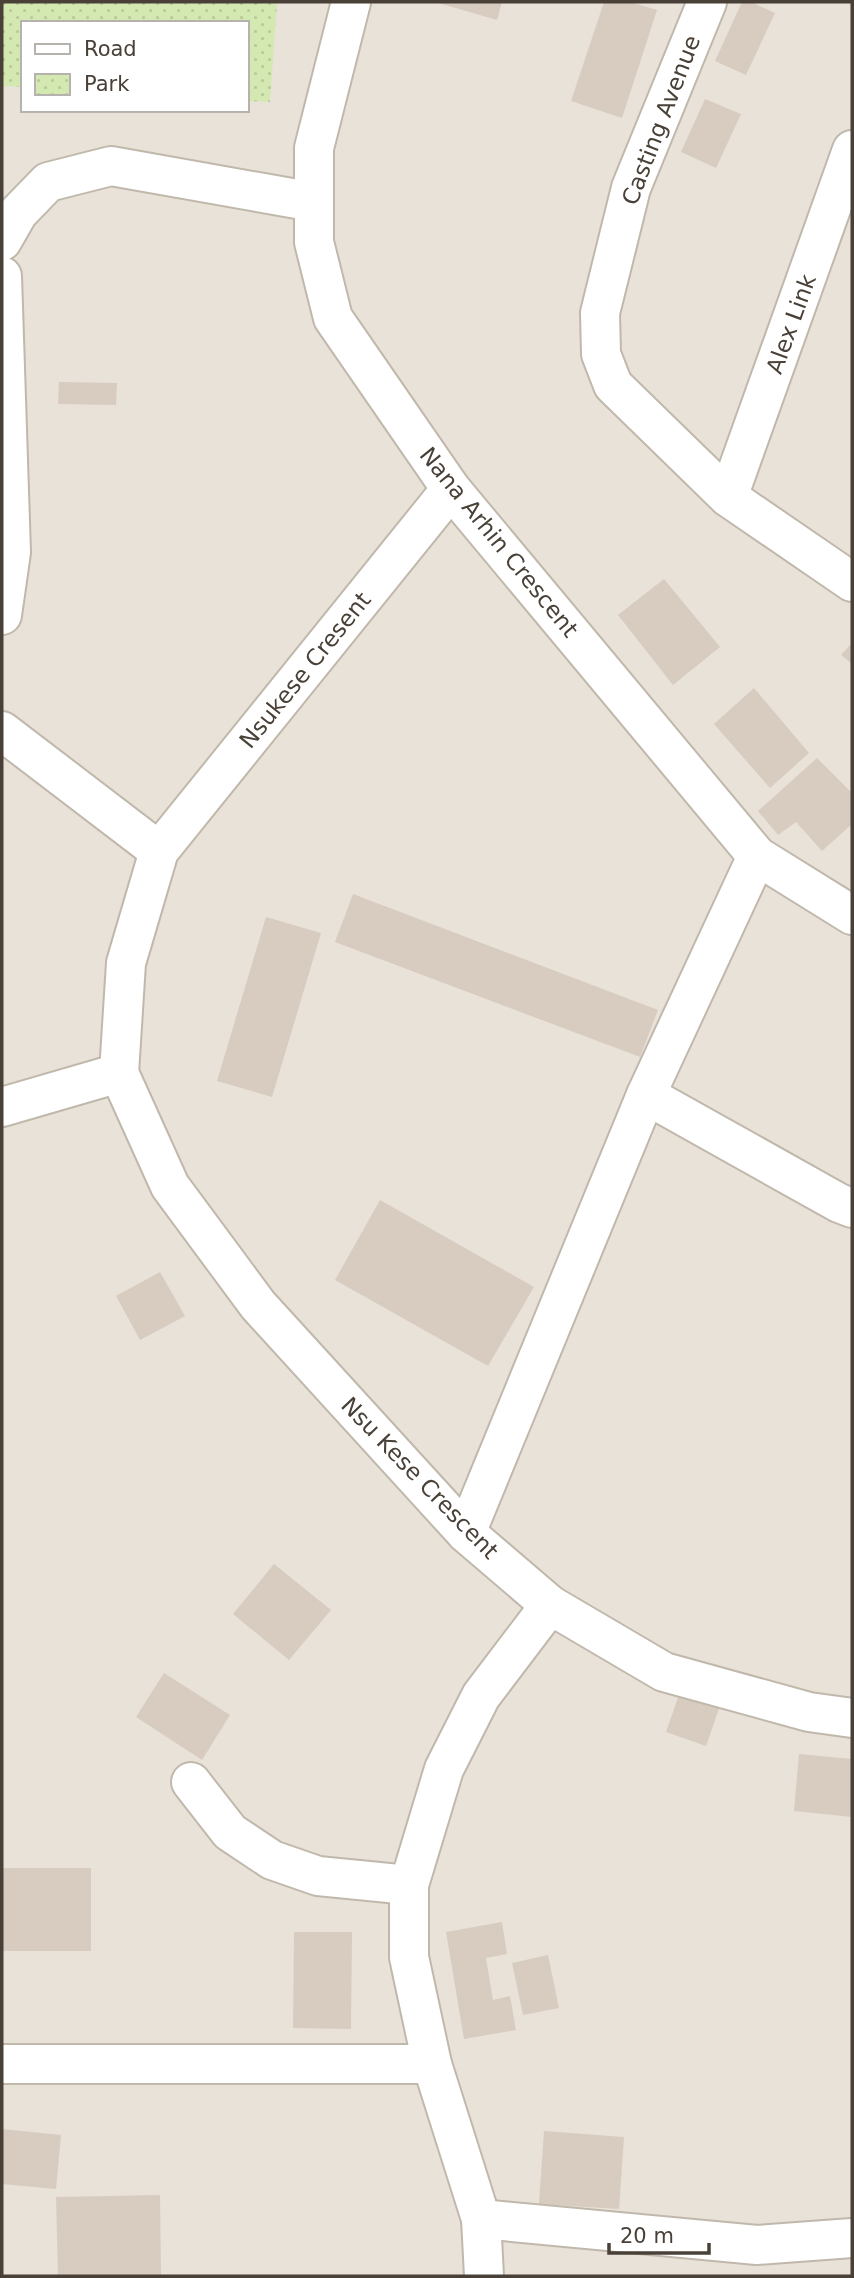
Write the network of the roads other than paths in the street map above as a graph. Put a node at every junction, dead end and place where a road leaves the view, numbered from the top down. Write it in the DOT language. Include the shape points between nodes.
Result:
graph roads {
  1 [pos="351,2"];
  2 [pos="707,2"];
  3 [pos="852,150"];
  4 [pos="314,202"];
  5 [pos="2,241"];
  6 [pos="2,276"];
  7 [pos="452,489"];
  8 [pos="729,497"];
  9 [pos="6,551"];
  10 [pos="852,582"];
  11 [pos="2,615"];
  12 [pos="2,731"];
  13 [pos="159,851"];
  14 [pos="757,856"];
  15 [pos="852,915"];
  16 [pos="119,1073"];
  17 [pos="646,1095"];
  18 [pos="2,1107"];
  19 [pos="852,1208"];
  20 [pos="466,1533"];
  21 [pos="550,1605"];
  22 [pos="852,1718"];
  23 [pos="191,1782"];
  24 [pos="409,1885"];
  25 [pos="2,2064"];
  26 [pos="432,2064"];
  27 [pos="481,2219"];
  28 [pos="852,2238"];
  29 [pos="484,2276"];
  1 -- 4 [label="street, Nana Arhin Crescent" via="314,148"];
  2 -- 8 [label="street, Casting Avenue" via="631,188 600,313 601,354 612,385"];
  3 -- 8 [label="street, Alex Link"];
  4 -- 5 [label="street" via="111,166 48,182 18,213"];
  4 -- 7 [label="street, Nana Arhin Crescent" via="314,242 333,318"];
  6 -- 9 [label="street"];
  7 -- 13 [label="street, Nsukese Cresent"];
  7 -- 14 [label="street, Nana Arhin Crescent"];
  8 -- 10 [label="street, Casting Avenue"];
  9 -- 11 [label="street"];
  12 -- 13 [label="street"];
  13 -- 16 [label="street" via="126,963"];
  14 -- 15 [label="street, Nana Arhin Crescent"];
  14 -- 17 [label="street"];
  16 -- 18 [label="street"];
  16 -- 20 [label="street, Nsu Kese Crescent" via="170,1186 258,1305"];
  17 -- 19 [label="street"];
  17 -- 20 [label="street"];
  20 -- 21 [label="street, Nsu Kese Crescent"];
  21 -- 22 [label="street, Nsu Kese Crescent" via="664,1672 809,1712"];
  21 -- 24 [label="street" via="481,1696 444,1769"];
  23 -- 24 [label="street" via="230,1832 272,1860 318,1876"];
  24 -- 26 [label="street" via="409,1957"];
  25 -- 26 [label="street"];
  26 -- 27 [label="street"];
  27 -- 28 [label="street" via="757,2245"];
  27 -- 29 [label="street"];
}
